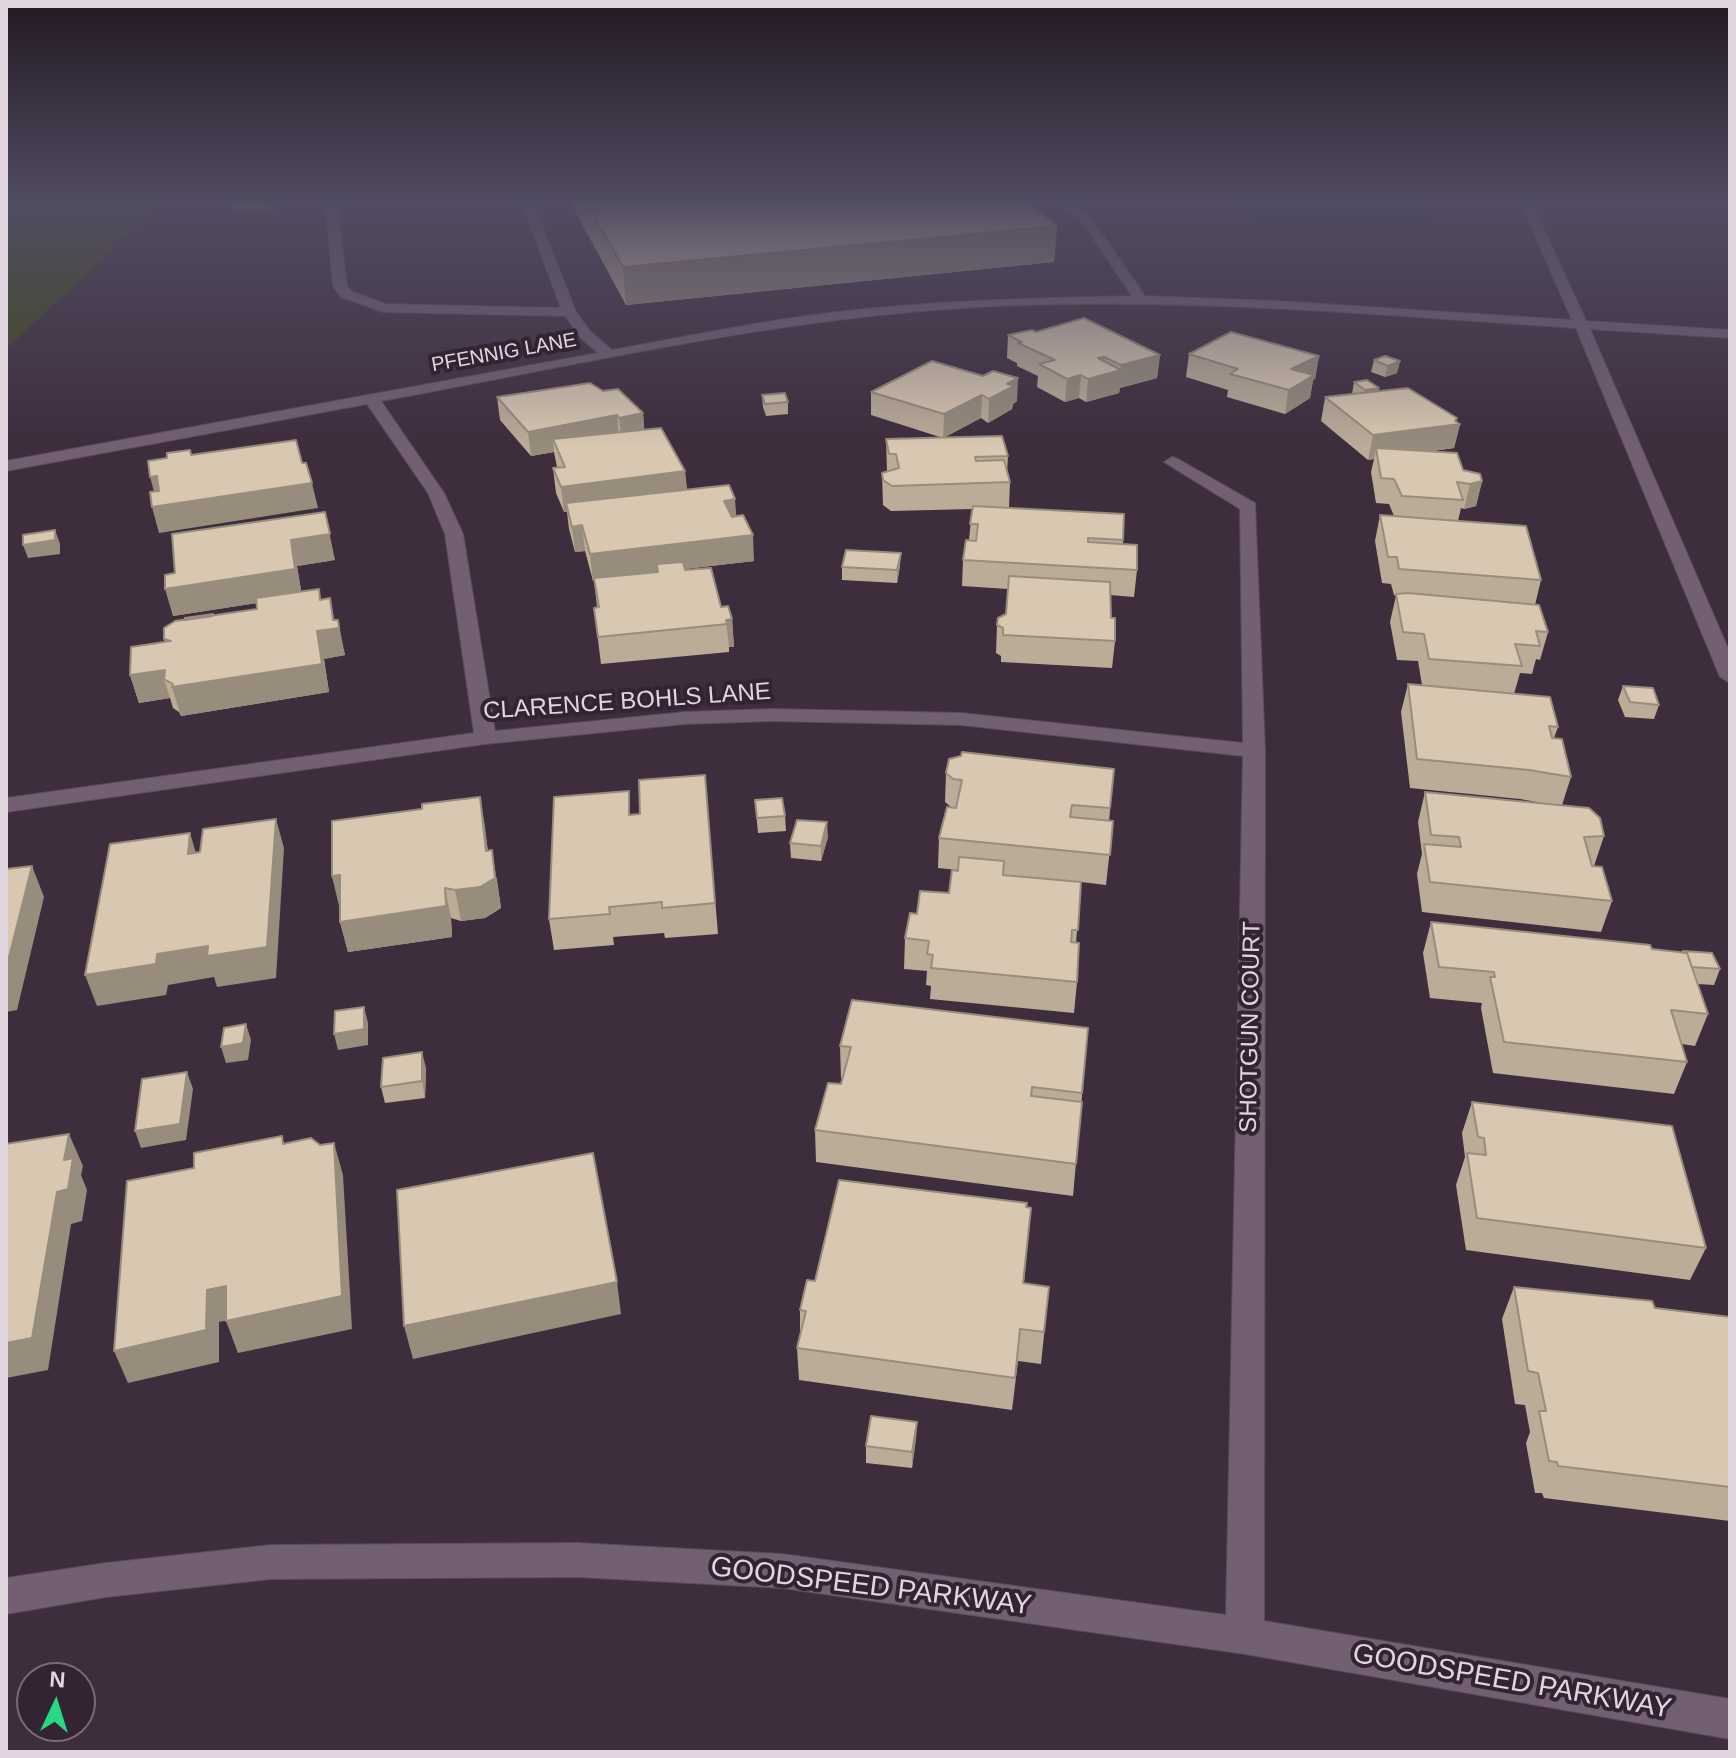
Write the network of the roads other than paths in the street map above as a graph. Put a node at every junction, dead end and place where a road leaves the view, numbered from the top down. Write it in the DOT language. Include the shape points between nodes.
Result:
graph roads {
  1 [pos="340,284"];
  2 [pos="558,284"];
  3 [pos="1130,284"];
  4 [pos="1563,284"];
  5 [pos="1141,300"];
  6 [pos="569,312"];
  7 [pos="1582,325"];
  8 [pos="1730,334"];
  9 [pos="609,355"];
  10 [pos="371,398"];
  11 [pos="1172,462"];
  12 [pos="6,466"];
  13 [pos="1730,677"];
  14 [pos="485,738"];
  15 [pos="1254,751"];
  16 [pos="6,805"];
  17 [pos="6,1596"];
  18 [pos="1245,1636"];
  19 [pos="1730,1719"];
  1 -- 6 [label="street" via="346,294 383,308"];
  2 -- 6 [label="street"];
  3 -- 5 [label="street"];
  4 -- 7 [label="street"];
  5 -- 7 [label="street, PFENNIG LANE"];
  5 -- 9 [label="street, PFENNIG LANE" via="978,303 861,313"];
  6 -- 9 [label="street"];
  7 -- 8 [label="street, PFENNIG LANE"];
  7 -- 13 [label="street"];
  9 -- 10 [label="street, PFENNIG LANE"];
  10 -- 12 [label="street, PFENNIG LANE"];
  10 -- 14 [label="street" via="436,493 454,534"];
  11 -- 15 [label="street, SHOTGUN COURT" via="1249,507"];
  14 -- 15 [label="street, CLARENCE BOHLS LANE" via="685,718 868,717 961,719"];
  14 -- 16 [label="street, CLARENCE BOHLS LANE"];
  15 -- 18 [label="street, SHOTGUN COURT"];
  17 -- 18 [label="street, GOODSPEED PARKWAY" via="271,1562 578,1560 782,1571"];
  18 -- 19 [label="street, GOODSPEED PARKWAY"];
}
